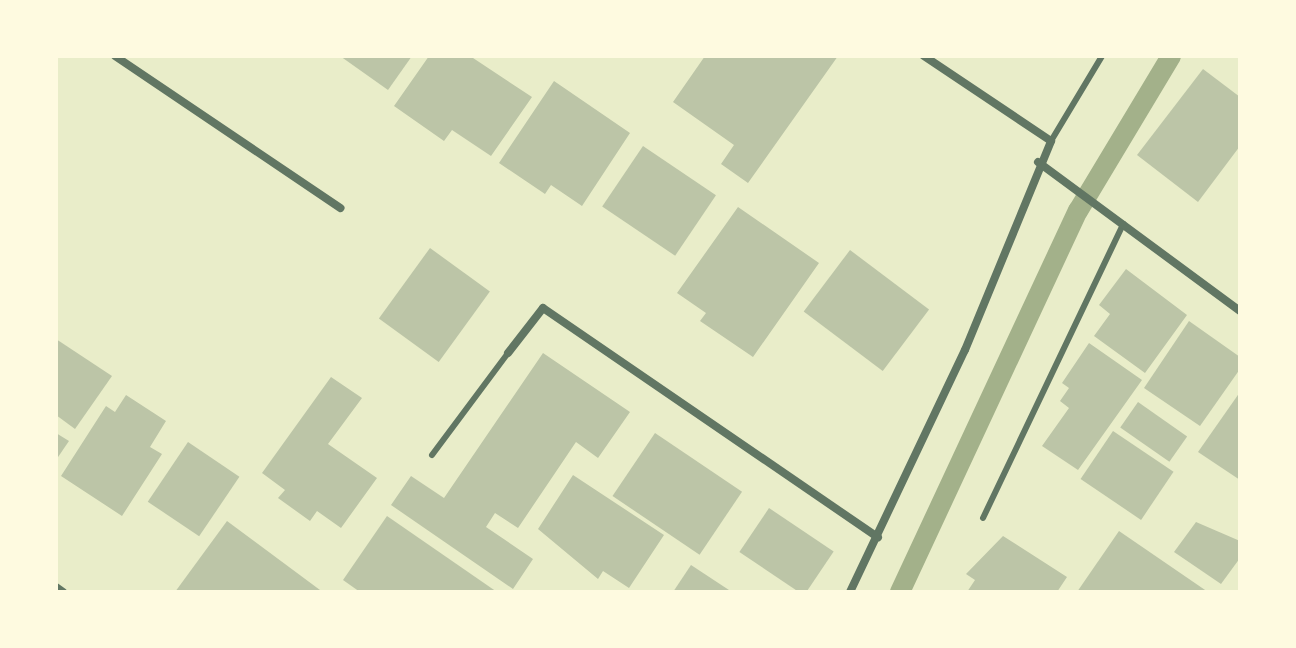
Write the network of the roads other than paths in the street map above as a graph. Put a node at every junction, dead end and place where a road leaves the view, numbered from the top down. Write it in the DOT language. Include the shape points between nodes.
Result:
graph roads {
  1 [pos="115,56"];
  2 [pos="924,56"];
  3 [pos="1102,56"];
  4 [pos="1051,141"];
  5 [pos="1038,162"];
  6 [pos="340,208"];
  7 [pos="1123,224"];
  8 [pos="1240,311"];
  9 [pos="508,353"];
  10 [pos="432,455"];
  11 [pos="983,518"];
  12 [pos="878,537"];
  13 [pos="56,587"];
  14 [pos="63,592"];
  15 [pos="850,592"];
  1 -- 6 [label="street"];
  2 -- 4 [label="street"];
  3 -- 4 [label="lane"];
  4 -- 5 [label="street"];
  5 -- 7 [label="street"];
  5 -- 12 [label="street" via="965,350"];
  7 -- 8 [label="street"];
  7 -- 11 [label="lane"];
  9 -- 10 [label="lane"];
  9 -- 12 [label="street" via="543,308"];
  12 -- 15 [label="street"];
  13 -- 14 [label="street"];
}
